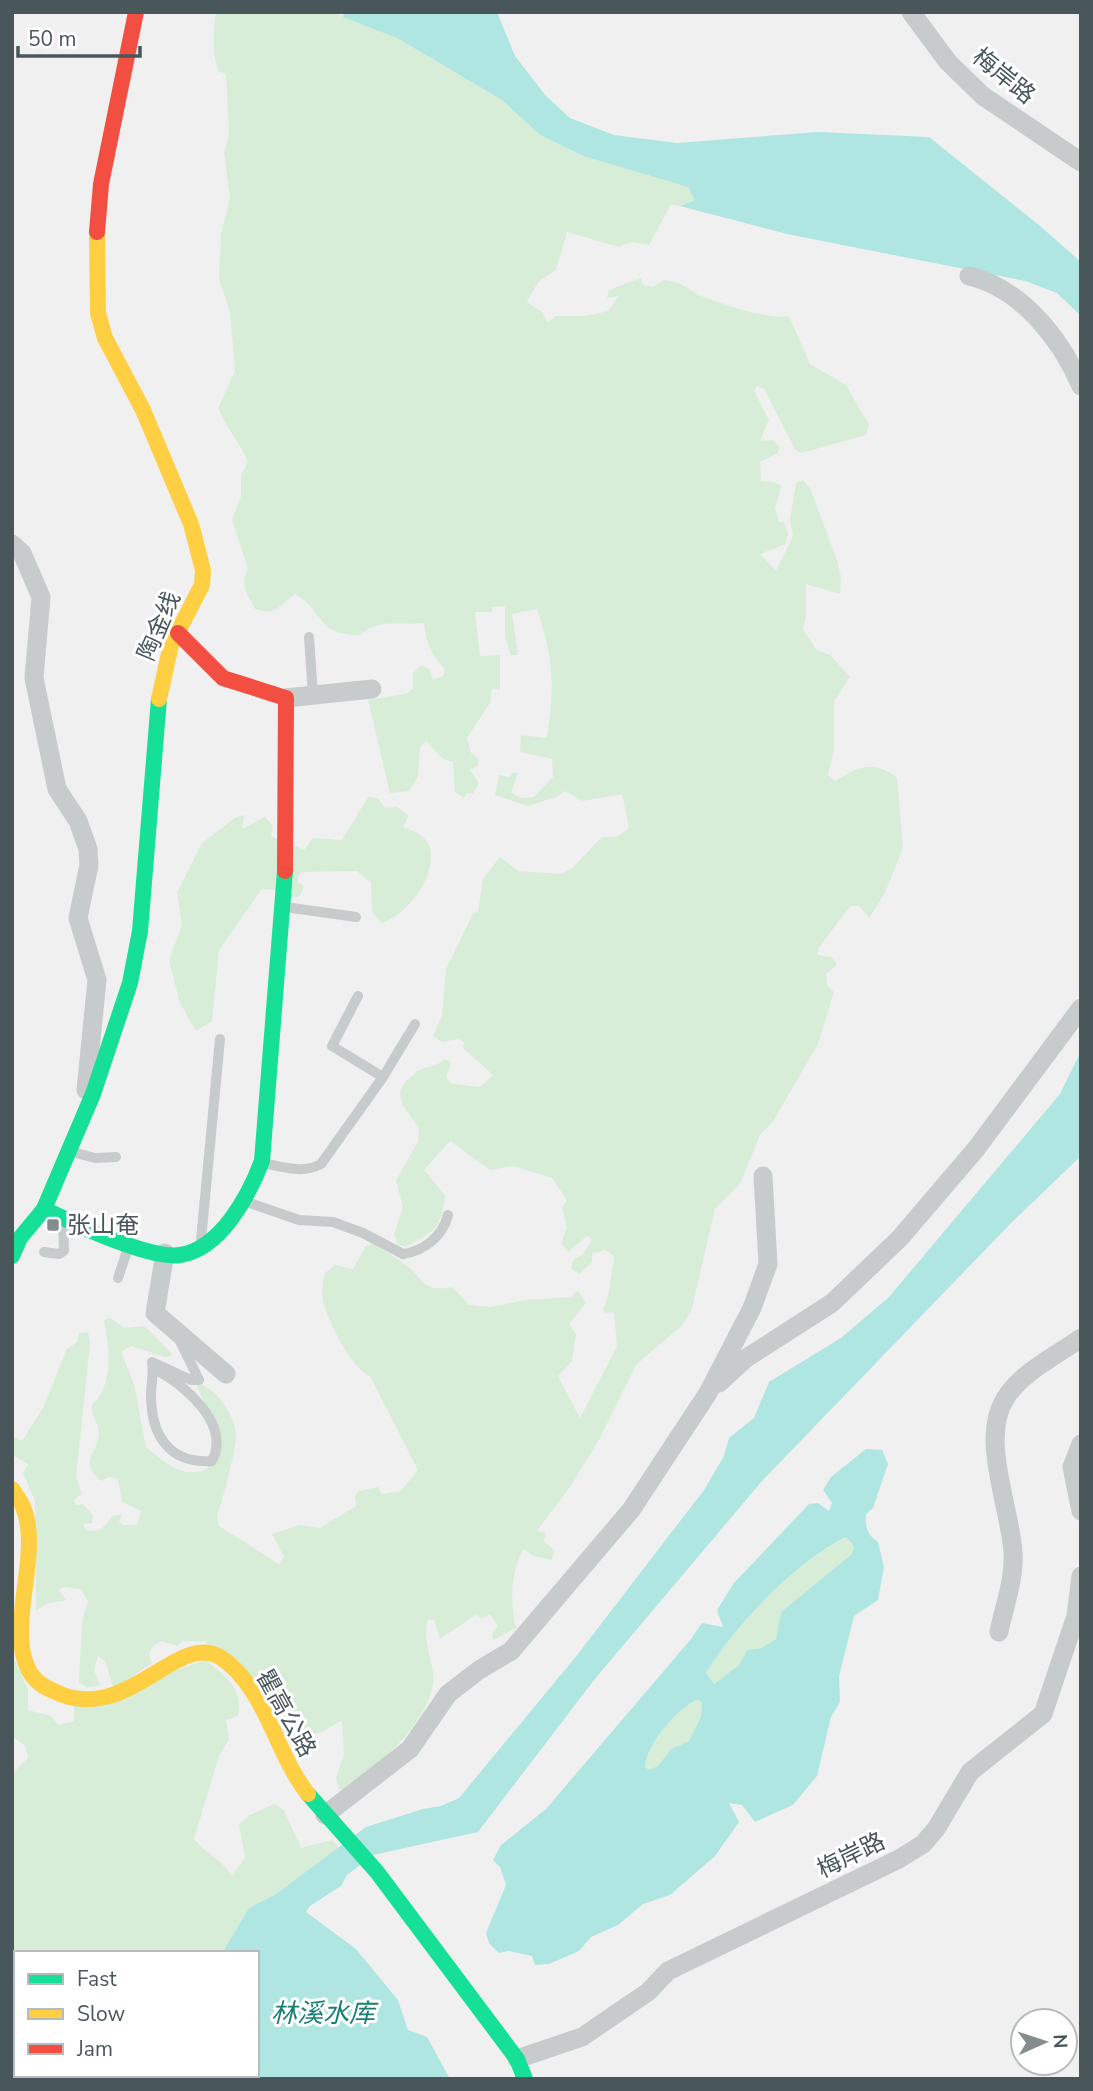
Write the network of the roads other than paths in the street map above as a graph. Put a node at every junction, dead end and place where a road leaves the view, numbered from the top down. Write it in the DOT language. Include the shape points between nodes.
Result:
graph roads {
  1 [pos="136,12"];
  2 [pos="911,12"];
  3 [pos="1081,162"];
  4 [pos="969,276"];
  5 [pos="1081,386"];
  6 [pos="12,544"];
  7 [pos="178,633"];
  8 [pos="309,637"];
  9 [pos="372,689"];
  10 [pos="313,695"];
  11 [pos="286,698"];
  12 [pos="285,907"];
  13 [pos="356,917"];
  14 [pos="358,996"];
  15 [pos="1081,1008"];
  16 [pos="415,1024"];
  17 [pos="220,1039"];
  18 [pos="383,1077"];
  19 [pos="83,1115"];
  20 [pos="69,1151"];
  21 [pos="116,1157"];
  22 [pos="262,1163"];
  23 [pos="763,1176"];
  24 [pos="243,1201"];
  25 [pos="44,1209"];
  26 [pos="448,1215"];
  27 [pos="64,1218"];
  28 [pos="129,1244"];
  29 [pos="200,1246"];
  30 [pos="44,1252"];
  31 [pos="165,1253"];
  32 [pos="12,1256"];
  33 [pos="118,1278"];
  34 [pos="177,1333"];
  35 [pos="1081,1338"];
  36 [pos="153,1368"];
  37 [pos="226,1374"];
  38 [pos="708,1393"];
  39 [pos="1081,1444"];
  40 [pos="12,1489"];
  41 [pos="1081,1511"];
  42 [pos="1081,1576"];
  43 [pos="999,1632"];
  44 [pos="331,1822"];
  45 [pos="517,2059"];
  46 [pos="524,2079"];
  1 -- 7 [label="street, 陶金线" via="101,184 96,248 98,313 105,338 143,410 191,524 203,570 202,585"];
  2 -- 3 [label="street, 梅岸路" via="948,62 983,96"];
  4 -- 5 [label="street" via="990,283 1044,326 1068,355"];
  6 -- 19 [label="street" via="22,553 41,597 34,678 57,789 78,821 88,849 78,918 97,980"];
  7 -- 11 [label="street" via="223,678"];
  7 -- 19 [label="street, 陶金线" via="161,682 140,931 130,983"];
  8 -- 10 [label="lane"];
  9 -- 10 [label="street"];
  10 -- 11 [label="street"];
  11 -- 12 [label="street"];
  12 -- 13 [label="lane"];
  12 -- 22 [label="street"];
  14 -- 18 [label="lane" via="332,1046"];
  15 -- 38 [label="street" via="976,1149 900,1238 832,1303 745,1359"];
  16 -- 18 [label="lane"];
  17 -- 29 [label="lane"];
  18 -- 22 [label="lane" via="321,1164 296,1169"];
  19 -- 20 [label="street, 陶金线"];
  20 -- 21 [label="lane" via="95,1158"];
  20 -- 25 [label="street, 陶金线"];
  22 -- 24 [label="street"];
  23 -- 38 [label="street" via="768,1265 752,1308"];
  24 -- 26 [label="lane" via="299,1220 333,1222 402,1254 439,1235"];
  24 -- 29 [label="street"];
  25 -- 27 [label="street"];
  25 -- 32 [label="street, 陶金线" via="20,1238"];
  27 -- 28 [label="street"];
  27 -- 30 [label="lane" via="64,1251"];
  28 -- 31 [label="street"];
  28 -- 33 [label="lane"];
  29 -- 31 [label="street" via="179,1256"];
  31 -- 34 [label="street" via="155,1313"];
  34 -- 36 [label="lane" via="199,1380 152,1362"];
  34 -- 37 [label="street"];
  35 -- 43 [label="street" via="1026,1377 1006,1397 995,1421 1013,1552"];
  36 -- 36 [label="lane" via="150,1396 164,1446 192,1462 212,1461 213,1428 197,1400"];
  38 -- 44 [label="street" via="631,1510 511,1651 448,1694 411,1749"];
  39 -- 41 [label="street" via="1072,1467"];
  40 -- 44 [label="street, 瞿高公路" via="21,1497 28,1535 21,1646 33,1676 44,1687 73,1698 95,1699 120,1695 176,1661 199,1652 211,1653 251,1689 296,1778"];
  42 -- 45 [label="street, 梅岸路" via="1076,1616 1043,1714 970,1772 923,1844 668,1971 648,1992 582,2037"];
  44 -- 45 [label="street, 瞿高公路" via="375,1870"];
  45 -- 46 [label="street, 瞿高公路"];
}
